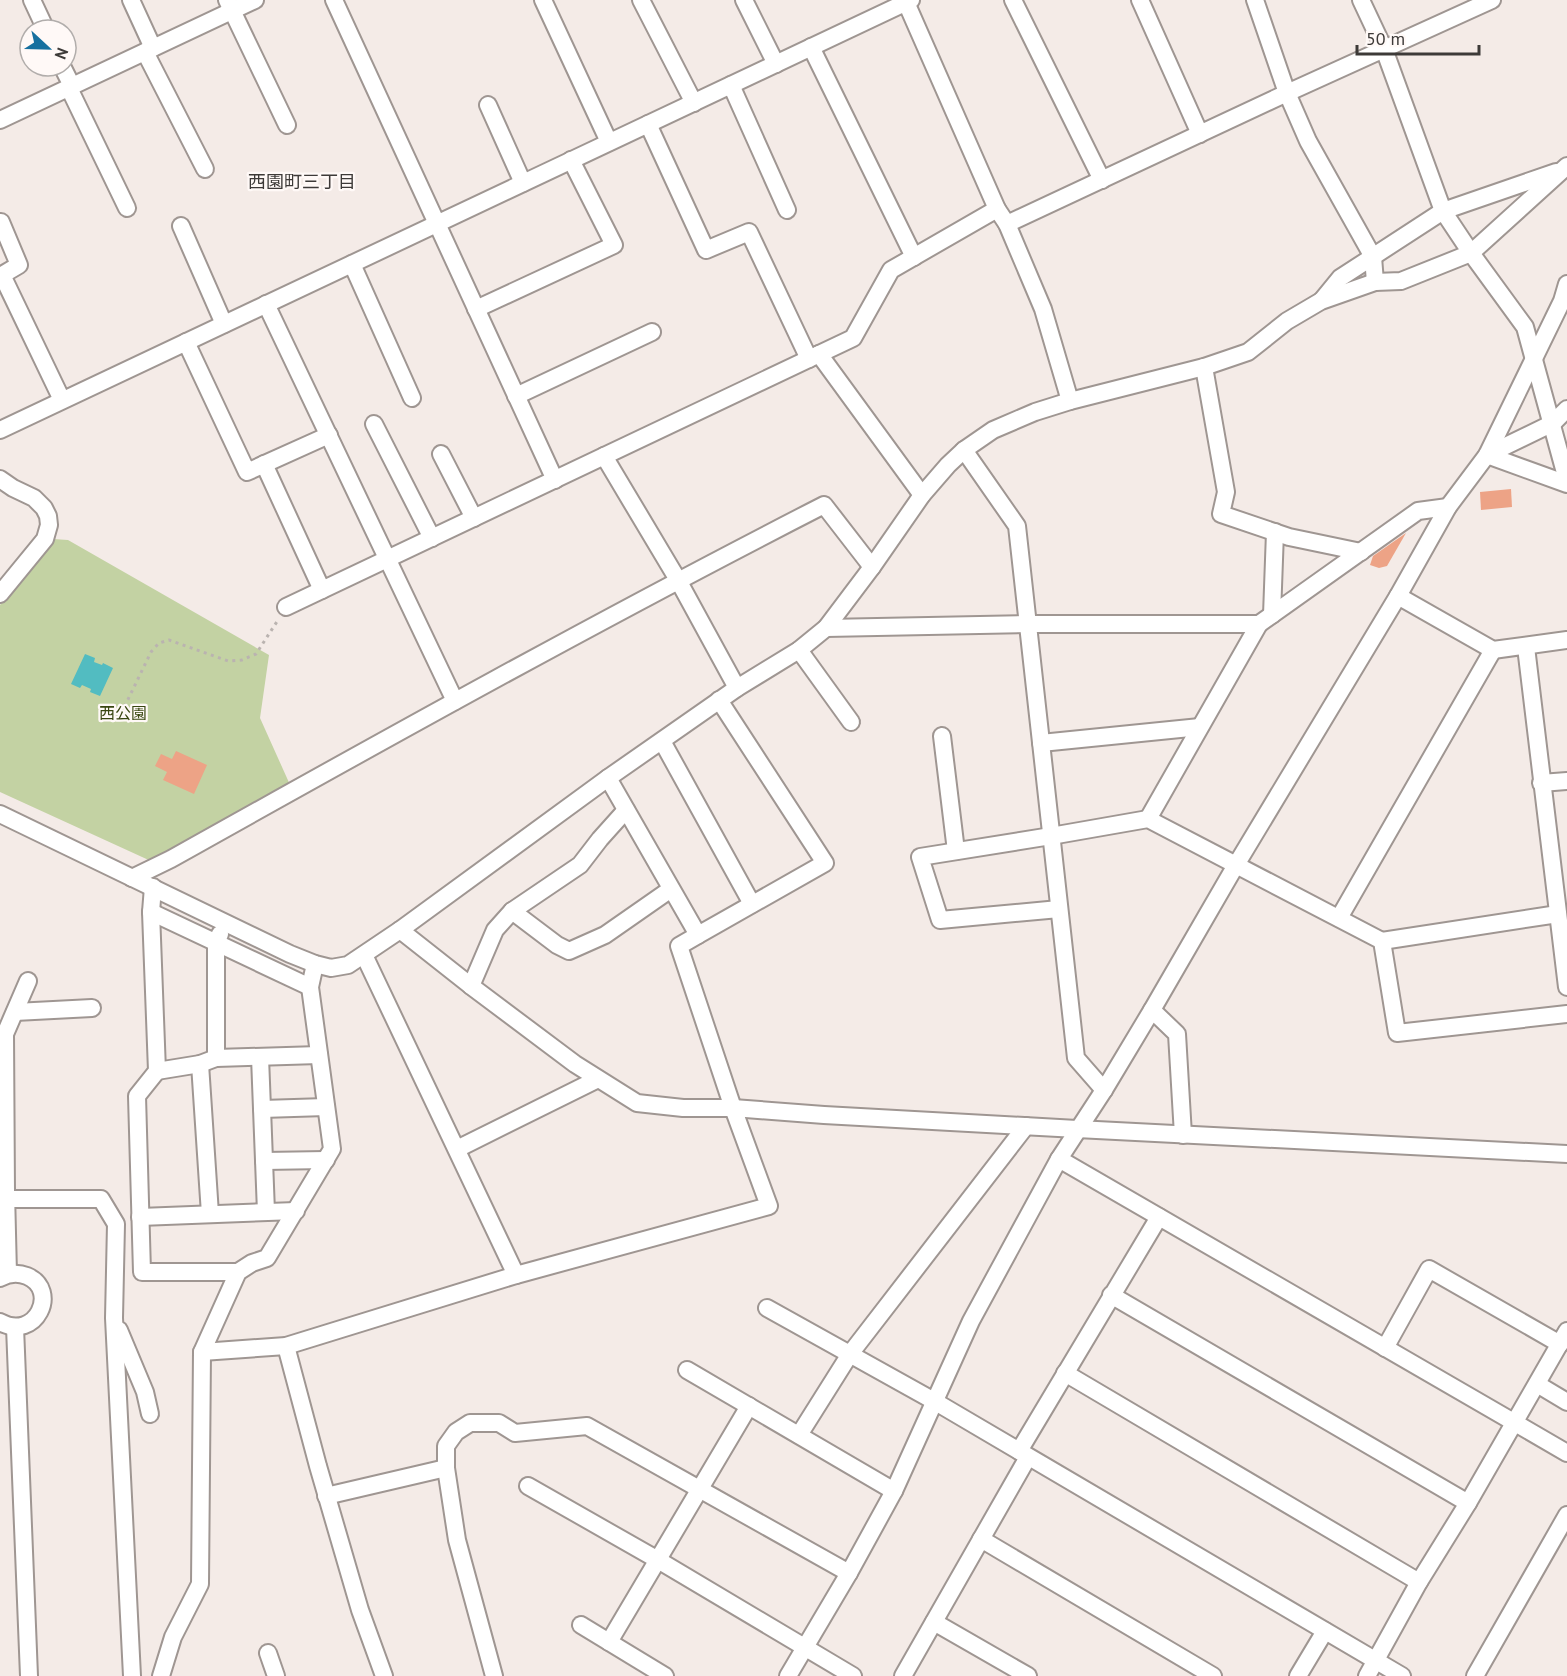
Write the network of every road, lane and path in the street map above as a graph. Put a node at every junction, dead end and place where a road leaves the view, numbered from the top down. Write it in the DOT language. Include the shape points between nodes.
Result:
graph roads {
  1 [pos="32,0"];
  2 [pos="131,0"];
  3 [pos="255,0"];
  4 [pos="334,0"];
  5 [pos="543,0"];
  6 [pos="641,0"];
  7 [pos="744,0"];
  8 [pos="1013,0"];
  9 [pos="1140,0"];
  10 [pos="1255,0"];
  11 [pos="1361,0"];
  12 [pos="1492,0"];
  13 [pos="907,1"];
  14 [pos="230,5"];
  15 [pos="40,18"];
  16 [pos="811,47"];
  17 [pos="1384,49"];
  18 [pos="149,50"];
  19 [pos="776,64"];
  20 [pos="67,78"];
  21 [pos="731,85"];
  22 [pos="70,87"];
  23 [pos="1287,93"];
  24 [pos="694,103"];
  25 [pos="488,105"];
  26 [pos="0,120"];
  27 [pos="648,124"];
  28 [pos="287,125"];
  29 [pos="1200,134"];
  30 [pos="609,142"];
  31 [pos="572,160"];
  32 [pos="1565,167"];
  33 [pos="205,169"];
  34 [pos="1102,180"];
  35 [pos="523,183"];
  36 [pos="127,208"];
  37 [pos="997,209"];
  38 [pos="787,210"];
  39 [pos="1443,211"];
  40 [pos="0,223"];
  41 [pos="437,224"];
  42 [pos="1007,224"];
  43 [pos="181,226"];
  44 [pos="1471,253"];
  45 [pos="915,257"];
  46 [pos="1373,257"];
  47 [pos="352,264"];
  48 [pos="1375,282"];
  49 [pos="1567,284"];
  50 [pos="1321,301"];
  51 [pos="266,304"];
  52 [pos="476,309"];
  53 [pos="224,324"];
  54 [pos="652,332"];
  55 [pos="186,342"];
  56 [pos="814,357"];
  57 [pos="1534,358"];
  58 [pos="1204,367"];
  59 [pos="516,396"];
  60 [pos="412,398"];
  61 [pos="62,400"];
  62 [pos="1070,401"];
  63 [pos="1567,409"];
  64 [pos="1553,423"];
  65 [pos="374,424"];
  66 [pos="0,430"];
  67 [pos="329,435"];
  68 [pos="964,450"];
  69 [pos="441,454"];
  70 [pos="1487,455"];
  71 [pos="604,456"];
  72 [pos="264,464"];
  73 [pos="0,479"];
  74 [pos="555,480"];
  75 [pos="1567,482"];
  76 [pos="922,495"];
  77 [pos="1448,507"];
  78 [pos="474,518"];
  79 [pos="1275,532"];
  80 [pos="432,538"];
  81 [pos="1360,552"];
  82 [pos="388,559"];
  83 [pos="872,567"];
  84 [pos="678,580"];
  85 [pos="322,590"];
  86 [pos="0,594"];
  87 [pos="1398,596"];
  88 [pos="286,607"];
  89 [pos="1265,619"];
  90 [pos="1028,624"];
  91 [pos="826,628"];
  92 [pos="1567,640"];
  93 [pos="1526,647"];
  94 [pos="799,650"];
  95 [pos="1493,650"];
  96 [pos="737,688"];
  97 [pos="455,700"];
  98 [pos="719,700"];
  99 [pos="118,720"];
  100 [pos="851,722"];
  101 [pos="1200,727"];
  102 [pos="942,736"];
  103 [pos="662,741"];
  104 [pos="1041,742"];
  105 [pos="608,778"];
  106 [pos="1567,781"];
  107 [pos="1541,783"];
  108 [pos="626,810"];
  109 [pos="0,814"];
  110 [pos="1148,819"];
  111 [pos="1051,836"];
  112 [pos="956,851"];
  113 [pos="1236,866"];
  114 [pos="132,878"];
  115 [pos="153,887"];
  116 [pos="671,889"];
  117 [pos="752,904"];
  118 [pos="1059,909"];
  119 [pos="512,911"];
  120 [pos="151,912"];
  121 [pos="1558,914"];
  122 [pos="1339,918"];
  123 [pos="225,922"];
  124 [pos="400,930"];
  125 [pos="698,935"];
  126 [pos="1382,941"];
  127 [pos="216,943"];
  128 [pos="364,955"];
  129 [pos="315,964"];
  130 [pos="28,981"];
  131 [pos="471,986"];
  132 [pos="310,987"];
  133 [pos="1567,987"];
  134 [pos="92,1008"];
  135 [pos="1152,1010"];
  136 [pos="15,1012"];
  137 [pos="1567,1014"];
  138 [pos="319,1055"];
  139 [pos="260,1056"];
  140 [pos="216,1058"];
  141 [pos="200,1064"];
  142 [pos="156,1071"];
  143 [pos="598,1079"];
  144 [pos="1104,1090"];
  145 [pos="326,1107"];
  146 [pos="733,1108"];
  147 [pos="262,1109"];
  148 [pos="1026,1126"];
  149 [pos="1077,1129"];
  150 [pos="1183,1134"];
  151 [pos="457,1149"];
  152 [pos="1567,1154"];
  153 [pos="1059,1159"];
  154 [pos="326,1160"];
  155 [pos="264,1161"];
  156 [pos="4,1194"];
  157 [pos="296,1211"];
  158 [pos="266,1212"];
  159 [pos="210,1214"];
  160 [pos="140,1217"];
  161 [pos="1159,1217"];
  162 [pos="238,1272"];
  163 [pos="516,1275"];
  164 [pos="4,1276"];
  165 [pos="1111,1295"];
  166 [pos="767,1308"];
  167 [pos="114,1318"];
  168 [pos="7,1325"];
  169 [pos="1563,1338"];
  170 [pos="286,1346"];
  171 [pos="1385,1348"];
  172 [pos="202,1352"];
  173 [pos="850,1354"];
  174 [pos="687,1370"];
  175 [pos="1065,1373"];
  176 [pos="1537,1384"];
  177 [pos="934,1401"];
  178 [pos="1567,1402"];
  179 [pos="749,1406"];
  180 [pos="150,1414"];
  181 [pos="1514,1423"];
  182 [pos="799,1436"];
  183 [pos="1024,1454"];
  184 [pos="1567,1454"];
  185 [pos="446,1468"];
  186 [pos="528,1486"];
  187 [pos="700,1489"];
  188 [pos="894,1491"];
  189 [pos="326,1496"];
  190 [pos="1468,1503"];
  191 [pos="1567,1515"];
  192 [pos="981,1539"];
  193 [pos="658,1560"];
  194 [pos="849,1573"];
  195 [pos="1419,1582"];
  196 [pos="934,1622"];
  197 [pos="581,1625"];
  198 [pos="1325,1631"];
  199 [pos="609,1642"];
  200 [pos="804,1648"];
  201 [pos="268,1653"];
  202 [pos="1376,1661"];
  203 [pos="28,1676"];
  204 [pos="132,1676"];
  205 [pos="161,1676"];
  206 [pos="276,1676"];
  207 [pos="384,1676"];
  208 [pos="494,1676"];
  209 [pos="665,1676"];
  210 [pos="788,1676"];
  211 [pos="853,1676"];
  212 [pos="903,1676"];
  213 [pos="1028,1676"];
  214 [pos="1213,1676"];
  215 [pos="1298,1676"];
  216 [pos="1367,1676"];
  217 [pos="1402,1676"];
  218 [pos="1474,1676"];
  1 -- 15 [label="street"];
  2 -- 18 [label="street"];
  3 -- 14 [label="street"];
  4 -- 41 [label="street"];
  5 -- 30 [label="street"];
  6 -- 24 [label="street"];
  7 -- 19 [label="street"];
  8 -- 34 [label="street"];
  9 -- 29 [label="street"];
  10 -- 23 [label="street"];
  11 -- 17 [label="street"];
  12 -- 17 [label="street"];
  13 -- 16 [label="street"];
  13 -- 37 [label="street"];
  14 -- 18 [label="street"];
  14 -- 28 [label="street"];
  16 -- 19 [label="street"];
  16 -- 45 [label="street"];
  17 -- 23 [label="street"];
  17 -- 39 [label="street"];
  18 -- 22 [label="street"];
  18 -- 33 [label="street"];
  19 -- 21 [label="street"];
  20 -- 22 [label="street"];
  21 -- 24 [label="street"];
  21 -- 38 [label="street"];
  22 -- 26 [label="street"];
  22 -- 36 [label="street"];
  23 -- 29 [label="street"];
  23 -- 46 [label="street" via="1308,141"];
  24 -- 27 [label="street"];
  25 -- 35 [label="street"];
  27 -- 30 [label="street"];
  27 -- 56 [label="street" via="706,250 749,232"];
  29 -- 34 [label="street"];
  30 -- 31 [label="street"];
  31 -- 35 [label="street"];
  31 -- 52 [label="street" via="614,245"];
  32 -- 39 [label="street"];
  32 -- 44 [label="street"];
  34 -- 42 [label="street"];
  35 -- 41 [label="street"];
  37 -- 42 [label="street"];
  37 -- 45 [label="street"];
  39 -- 44 [label="street"];
  39 -- 46 [label="street"];
  40 -- 61 [label="street" via="19,265 2,274"];
  41 -- 47 [label="street"];
  41 -- 52 [label="street"];
  42 -- 62 [label="street" via="1043,309"];
  43 -- 53 [label="street"];
  44 -- 48 [label="street" via="1401,281"];
  44 -- 57 [label="street" via="1525,327"];
  45 -- 56 [label="street" via="891,270 853,338"];
  46 -- 48 [label="street"];
  46 -- 50 [label="street" via="1340,278"];
  47 -- 51 [label="street"];
  47 -- 60 [label="street"];
  48 -- 50 [label="street"];
  49 -- 57 [label="street"];
  50 -- 58 [label="street" via="1287,321 1248,352"];
  51 -- 53 [label="street"];
  51 -- 67 [label="street"];
  52 -- 59 [label="street"];
  53 -- 55 [label="street"];
  54 -- 59 [label="street"];
  55 -- 61 [label="street"];
  55 -- 72 [label="street" via="247,472"];
  56 -- 71 [label="street"];
  56 -- 76 [label="street"];
  57 -- 64 [label="street"];
  57 -- 70 [label="street"];
  58 -- 62 [label="street"];
  58 -- 79 [label="street" via="1226,492 1221,514"];
  59 -- 74 [label="street"];
  61 -- 66 [label="street"];
  62 -- 68 [label="street" via="993,430"];
  63 -- 64 [label="street"];
  64 -- 70 [label="street"];
  64 -- 75 [label="street"];
  65 -- 80 [label="street"];
  67 -- 72 [label="street"];
  67 -- 82 [label="street"];
  68 -- 76 [label="street"];
  68 -- 90 [label="street" via="1017,526"];
  69 -- 78 [label="street"];
  70 -- 75 [label="street"];
  70 -- 77 [label="street"];
  71 -- 74 [label="street"];
  71 -- 84 [label="street"];
  72 -- 85 [label="street"];
  73 -- 86 [label="street" via="34,498 44,508 49,525 45,539"];
  74 -- 78 [label="street"];
  76 -- 83 [label="street"];
  77 -- 81 [label="street" via="1418,511"];
  77 -- 87 [label="street"];
  78 -- 80 [label="street"];
  79 -- 81 [label="street"];
  79 -- 89 [label="street"];
  80 -- 82 [label="street"];
  81 -- 89 [label="street"];
  82 -- 85 [label="street"];
  82 -- 97 [label="street"];
  83 -- 84 [label="street" via="824,505"];
  83 -- 91 [label="street"];
  84 -- 96 [label="street"];
  84 -- 97 [label="street"];
  85 -- 88 [label="street"];
  87 -- 95 [label="street"];
  87 -- 113 [label="street"];
  88 -- 99 [label="path" via="256,654 242,660 228,661 169,640 159,643"];
  89 -- 90 [label="street"];
  89 -- 101 [label="street"];
  90 -- 91 [label="street"];
  90 -- 104 [label="street"];
  91 -- 94 [label="street"];
  92 -- 93 [label="street"];
  93 -- 95 [label="street"];
  93 -- 107 [label="street"];
  94 -- 96 [label="street"];
  94 -- 100 [label="street"];
  95 -- 122 [label="street"];
  96 -- 98 [label="street"];
  97 -- 114 [label="street"];
  98 -- 103 [label="street"];
  98 -- 117 [label="street" via="825,863"];
  101 -- 104 [label="street"];
  101 -- 110 [label="street"];
  102 -- 112 [label="street"];
  103 -- 105 [label="street"];
  103 -- 117 [label="street"];
  104 -- 111 [label="street"];
  105 -- 108 [label="street"];
  105 -- 124 [label="street"];
  106 -- 107 [label="street"];
  107 -- 121 [label="street"];
  108 -- 116 [label="street"];
  108 -- 119 [label="street" via="580,865"];
  109 -- 114 [label="street"];
  110 -- 111 [label="street"];
  110 -- 113 [label="street"];
  111 -- 112 [label="street"];
  111 -- 118 [label="street"];
  112 -- 118 [label="street" via="920,857 940,920"];
  113 -- 122 [label="street"];
  113 -- 135 [label="street"];
  114 -- 115 [label="street"];
  115 -- 120 [label="street"];
  115 -- 123 [label="street"];
  116 -- 119 [label="street" via="605,935 568,951"];
  116 -- 125 [label="street"];
  117 -- 125 [label="street"];
  118 -- 144 [label="street" via="1076,1058"];
  119 -- 131 [label="street" via="495,930"];
  120 -- 127 [label="street"];
  120 -- 142 [label="street"];
  121 -- 126 [label="street"];
  121 -- 133 [label="street"];
  122 -- 126 [label="street"];
  123 -- 127 [label="street"];
  123 -- 129 [label="street"];
  124 -- 128 [label="street"];
  124 -- 131 [label="street"];
  125 -- 146 [label="street" via="679,946"];
  126 -- 137 [label="street" via="1397,1034"];
  127 -- 132 [label="street"];
  127 -- 140 [label="street"];
  128 -- 129 [label="street" via="348,965 331,968"];
  128 -- 151 [label="street"];
  129 -- 132 [label="street"];
  130 -- 136 [label="street"];
  131 -- 143 [label="street"];
  132 -- 138 [label="street"];
  134 -- 136 [label="street"];
  135 -- 144 [label="street"];
  135 -- 150 [label="street" via="1177,1034"];
  136 -- 156 [label="street" via="5,1034"];
  138 -- 139 [label="street"];
  138 -- 145 [label="street"];
  139 -- 140 [label="street"];
  139 -- 147 [label="street"];
  140 -- 141 [label="street"];
  141 -- 142 [label="street"];
  141 -- 159 [label="street"];
  142 -- 160 [label="street" via="137,1096"];
  143 -- 146 [label="street" via="637,1103"];
  143 -- 151 [label="street"];
  144 -- 149 [label="street"];
  145 -- 147 [label="street"];
  145 -- 154 [label="street" via="332,1149"];
  146 -- 148 [label="street"];
  146 -- 163 [label="street" via="769,1206"];
  147 -- 155 [label="street"];
  148 -- 149 [label="street"];
  148 -- 173 [label="street"];
  149 -- 150 [label="street"];
  149 -- 153 [label="street"];
  150 -- 152 [label="street"];
  151 -- 163 [label="street"];
  153 -- 161 [label="street"];
  153 -- 177 [label="street" via="971,1321"];
  154 -- 155 [label="street"];
  154 -- 157 [label="street"];
  155 -- 158 [label="street"];
  156 -- 164 [label="street"];
  156 -- 167 [label="street" via="101,1199 116,1224"];
  157 -- 158 [label="street"];
  157 -- 162 [label="street" via="267,1258"];
  158 -- 159 [label="street"];
  159 -- 160 [label="street"];
  160 -- 162 [label="street" via="142,1272"];
  161 -- 165 [label="street"];
  161 -- 171 [label="street"];
  162 -- 172 [label="street"];
  163 -- 170 [label="street"];
  164 -- 168 [label="street" via="24,1274 37,1283 43,1298 29,1324"];
  165 -- 175 [label="street"];
  165 -- 190 [label="street"];
  166 -- 173 [label="street"];
  167 -- 180 [label="street" via="145,1392"];
  167 -- 204 [label="street"];
  168 -- 203 [label="street"];
  169 -- 171 [label="street" via="1429,1269"];
  169 -- 176 [label="street"];
  170 -- 172 [label="street"];
  170 -- 189 [label="street"];
  171 -- 181 [label="street"];
  172 -- 205 [label="street" via="200,1584 173,1637"];
  173 -- 177 [label="street"];
  173 -- 182 [label="street"];
  174 -- 179 [label="street"];
  175 -- 183 [label="street"];
  175 -- 195 [label="street"];
  176 -- 178 [label="street"];
  176 -- 181 [label="street"];
  177 -- 183 [label="street"];
  177 -- 188 [label="street"];
  179 -- 182 [label="street"];
  179 -- 187 [label="street"];
  181 -- 184 [label="street"];
  181 -- 190 [label="street"];
  182 -- 188 [label="street"];
  183 -- 192 [label="street"];
  183 -- 198 [label="street"];
  185 -- 187 [label="street" via="446,1446 456,1432 470,1423 499,1424 515,1433 587,1426"];
  185 -- 189 [label="street"];
  185 -- 208 [label="street" via="457,1540"];
  186 -- 193 [label="street"];
  187 -- 193 [label="street"];
  187 -- 194 [label="street"];
  188 -- 194 [label="street"];
  189 -- 207 [label="street"];
  190 -- 195 [label="street"];
  191 -- 218 [label="street"];
  192 -- 196 [label="street"];
  192 -- 214 [label="street"];
  193 -- 199 [label="street"];
  193 -- 200 [label="street"];
  194 -- 200 [label="street"];
  195 -- 202 [label="street"];
  196 -- 212 [label="street"];
  196 -- 213 [label="street"];
  197 -- 199 [label="street"];
  198 -- 202 [label="street"];
  198 -- 215 [label="street"];
  199 -- 209 [label="street"];
  200 -- 210 [label="street"];
  200 -- 211 [label="street"];
  201 -- 206 [label="street"];
  202 -- 216 [label="street"];
  202 -- 217 [label="street"];
}
